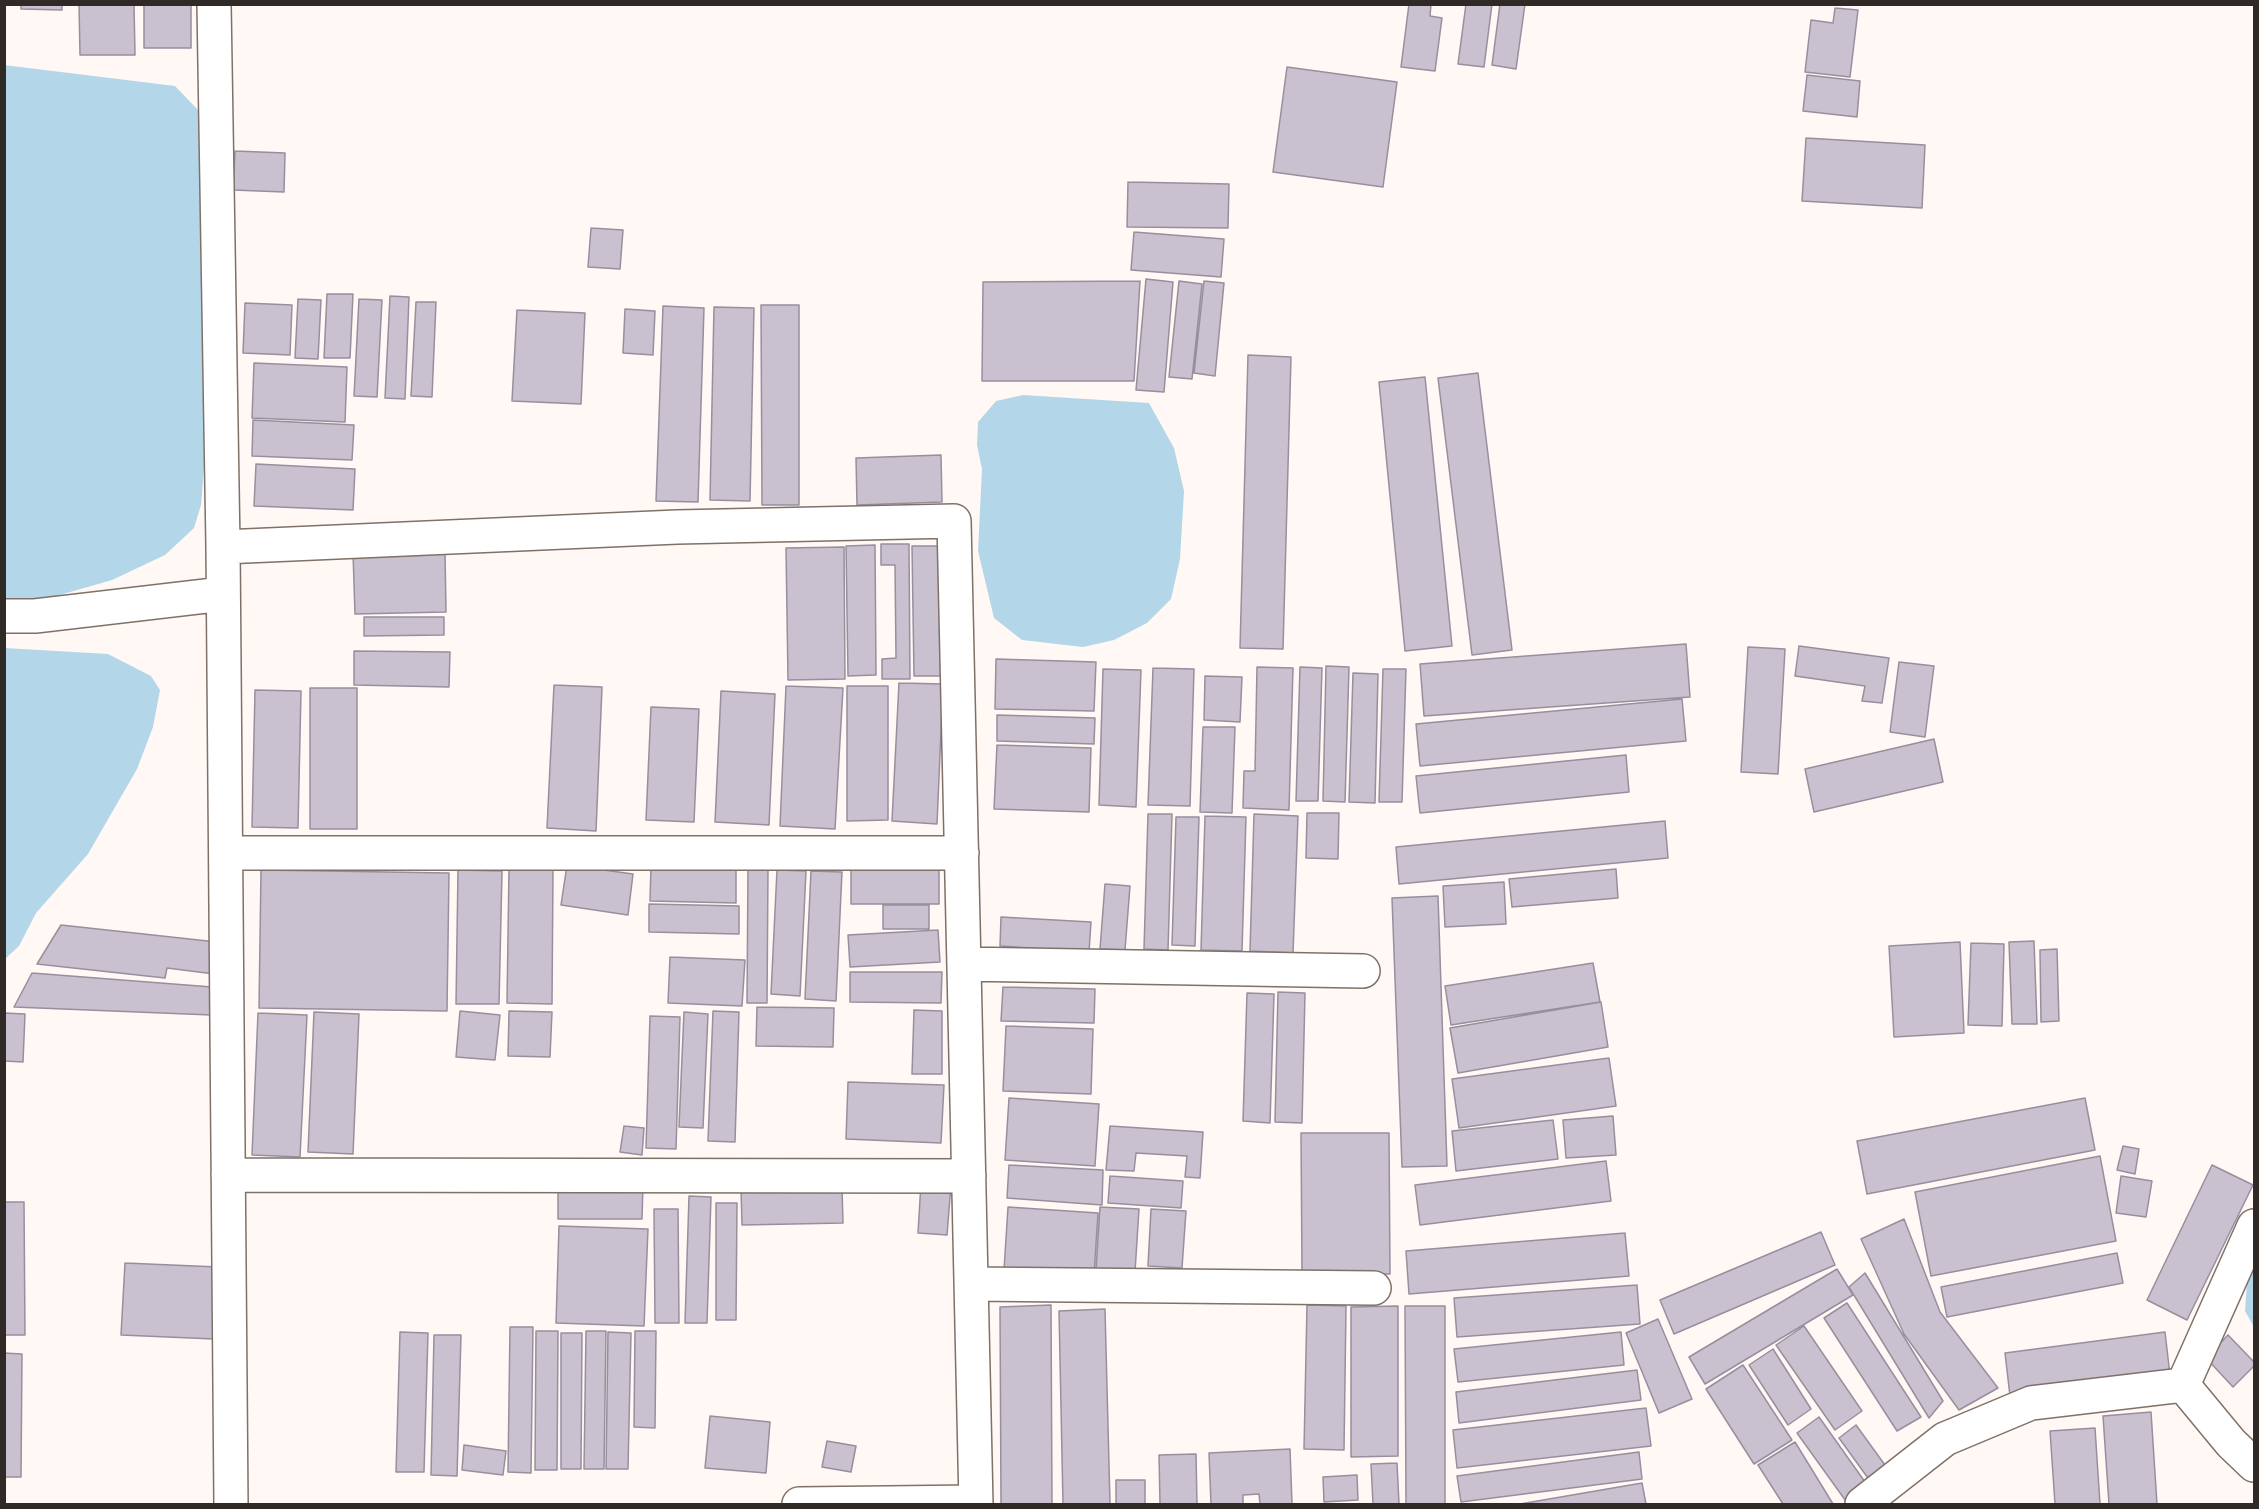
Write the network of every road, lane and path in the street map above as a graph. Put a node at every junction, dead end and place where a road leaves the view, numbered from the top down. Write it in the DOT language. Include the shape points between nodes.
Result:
graph roads {
  1 [pos="214,4"];
  2 [pos="223,547"];
  3 [pos="223,594"];
  4 [pos="4,616"];
  5 [pos="226,853"];
  6 [pos="962,853"];
  7 [pos="964,964"];
  8 [pos="1363,971"];
  9 [pos="228,1174"];
  10 [pos="969,1176"];
  11 [pos="2254,1226"];
  12 [pos="971,1284"];
  13 [pos="1374,1288"];
  14 [pos="2183,1385"];
  15 [pos="2254,1465"];
  16 [pos="976,1503"];
  17 [pos="231,1504"];
  18 [pos="799,1504"];
  19 [pos="1862,1504"];
  1 -- 2 [label="street"];
  2 -- 3 [label="street"];
  2 -- 6 [label="street" via="677,527 954,521"];
  3 -- 4 [label="street" via="35,616"];
  3 -- 5 [label="street"];
  5 -- 6 [label="street"];
  5 -- 9 [label="street"];
  6 -- 7 [label="street"];
  7 -- 8 [label="street"];
  7 -- 10 [label="street"];
  9 -- 10 [label="street"];
  9 -- 17 [label="street"];
  10 -- 12 [label="street"];
  11 -- 14 [label="street"];
  12 -- 13 [label="street"];
  12 -- 16 [label="street"];
  14 -- 15 [label="street"];
  14 -- 19 [label="street" via="2031,1403 1945,1439"];
  16 -- 18 [label="street"];
}
